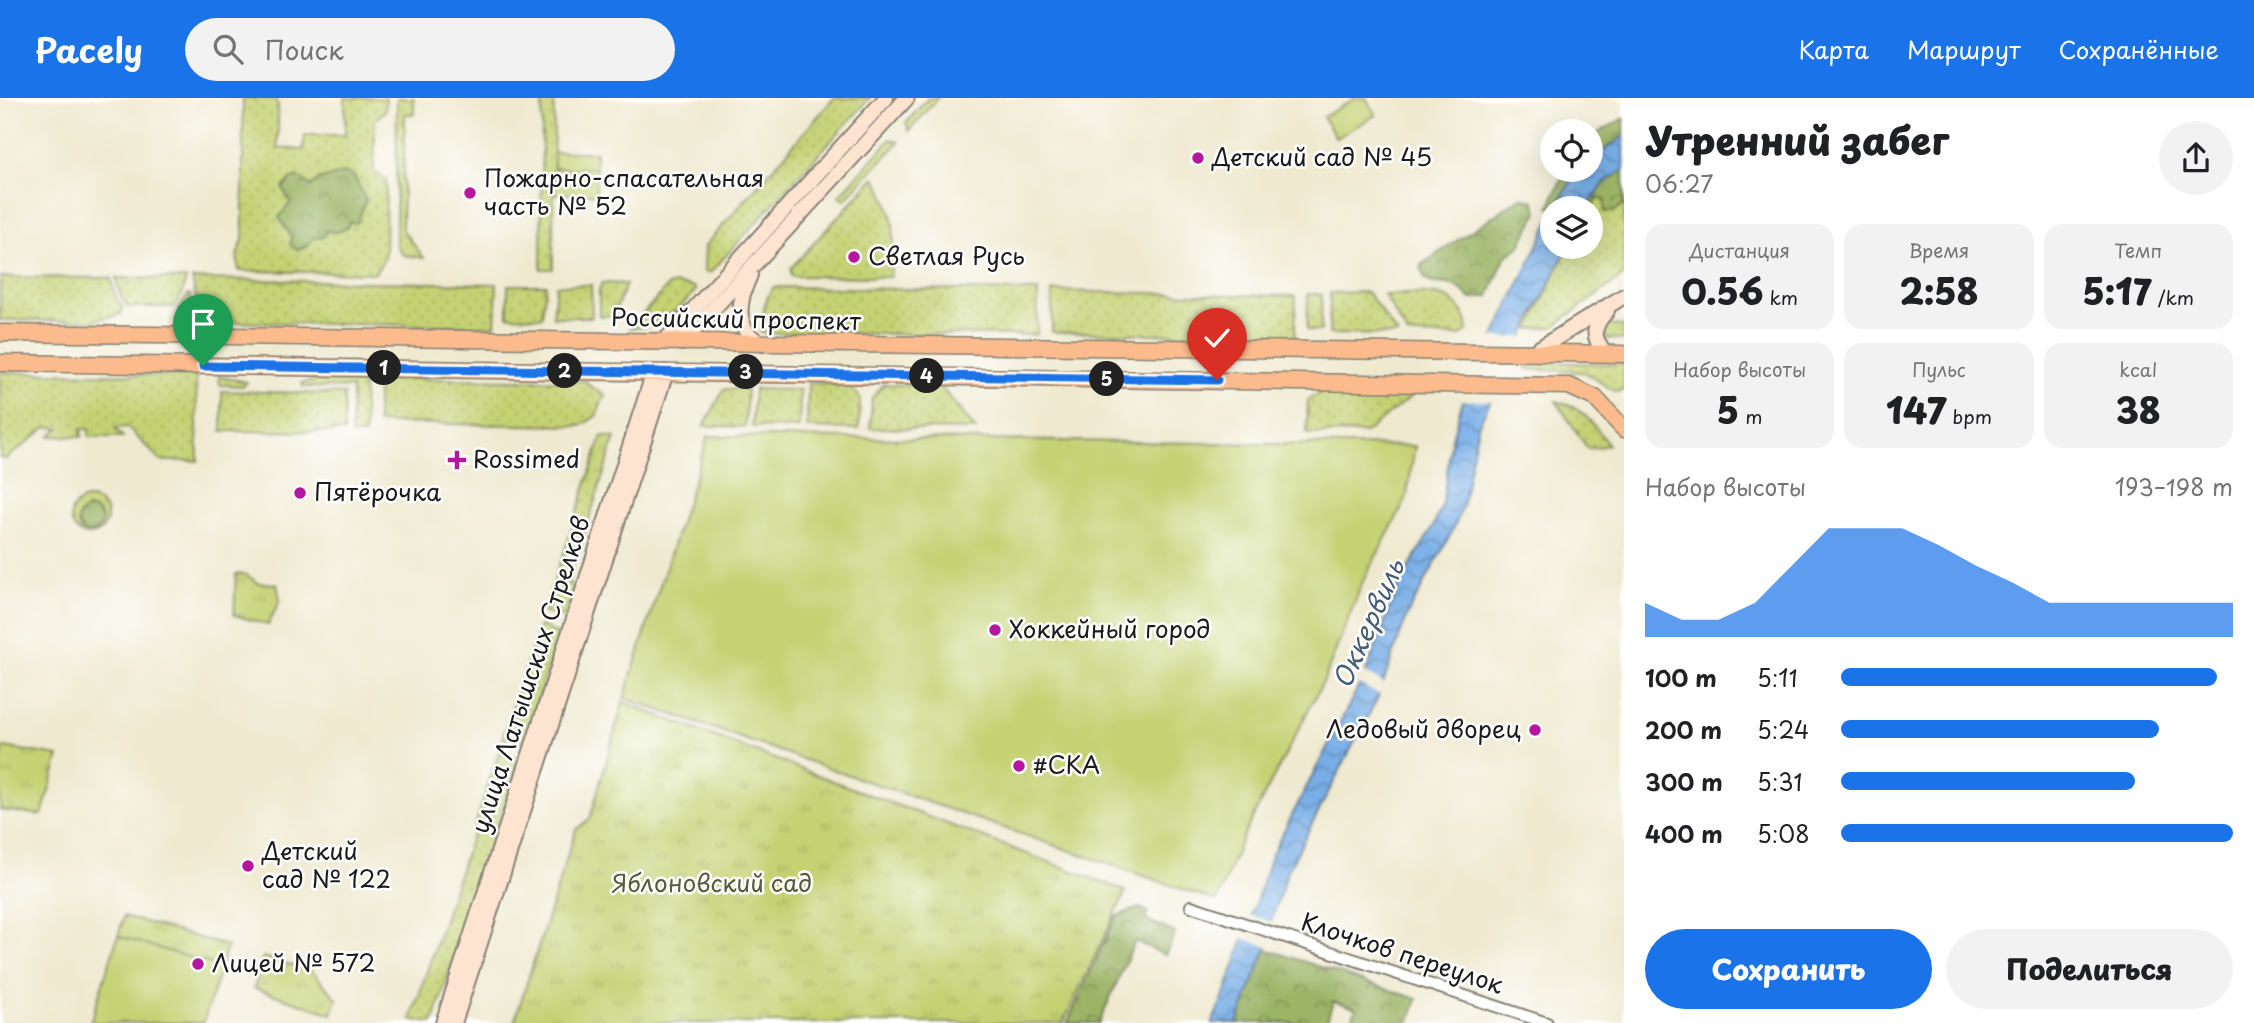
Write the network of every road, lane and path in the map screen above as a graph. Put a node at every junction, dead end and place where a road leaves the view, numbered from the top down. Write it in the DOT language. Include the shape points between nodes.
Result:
graph roads {
  1 [pos="886,98"];
  2 [pos="907,98"];
  3 [pos="755,264"];
  4 [pos="1619,299"];
  5 [pos="0,333"];
  6 [pos="664,342"];
  7 [pos="682,343"];
  8 [pos="765,344"];
  9 [pos="1535,351"];
  10 [pos="1604,353"];
  11 [pos="1624,354"];
  12 [pos="0,363"];
  13 [pos="660,372"];
  14 [pos="1624,429"];
  15 [pos="1191,906"];
  16 [pos="443,1023"];
  17 [pos="454,1023"];
  18 [pos="1547,1023"];
  1 -- 6 [label="street"];
  2 -- 3 [label="street"];
  3 -- 7 [label="street"];
  3 -- 8 [label="street" via="740,312 748,336"];
  4 -- 9 [label="street"];
  4 -- 10 [label="street" via="1594,328"];
  5 -- 6 [label="main road, Российский проспект"];
  6 -- 7 [label="main road, Российский проспект"];
  6 -- 13 [label="main road, улица Латышских Стрелков"];
  7 -- 8 [label="main road, Российский проспект"];
  7 -- 13 [label="main road"];
  8 -- 9 [label="main road, Российский проспект"];
  9 -- 10 [label="main road"];
  10 -- 11 [label="main road"];
  12 -- 13 [label="main road"];
  13 -- 14 [label="main road" via="1569,386 1606,407"];
  13 -- 16 [label="street, улица Латышских Стрелков"];
  13 -- 17 [label="street, улица Латышских Стрелков"];
  15 -- 18 [label="street, Клочков переулок"];
}
